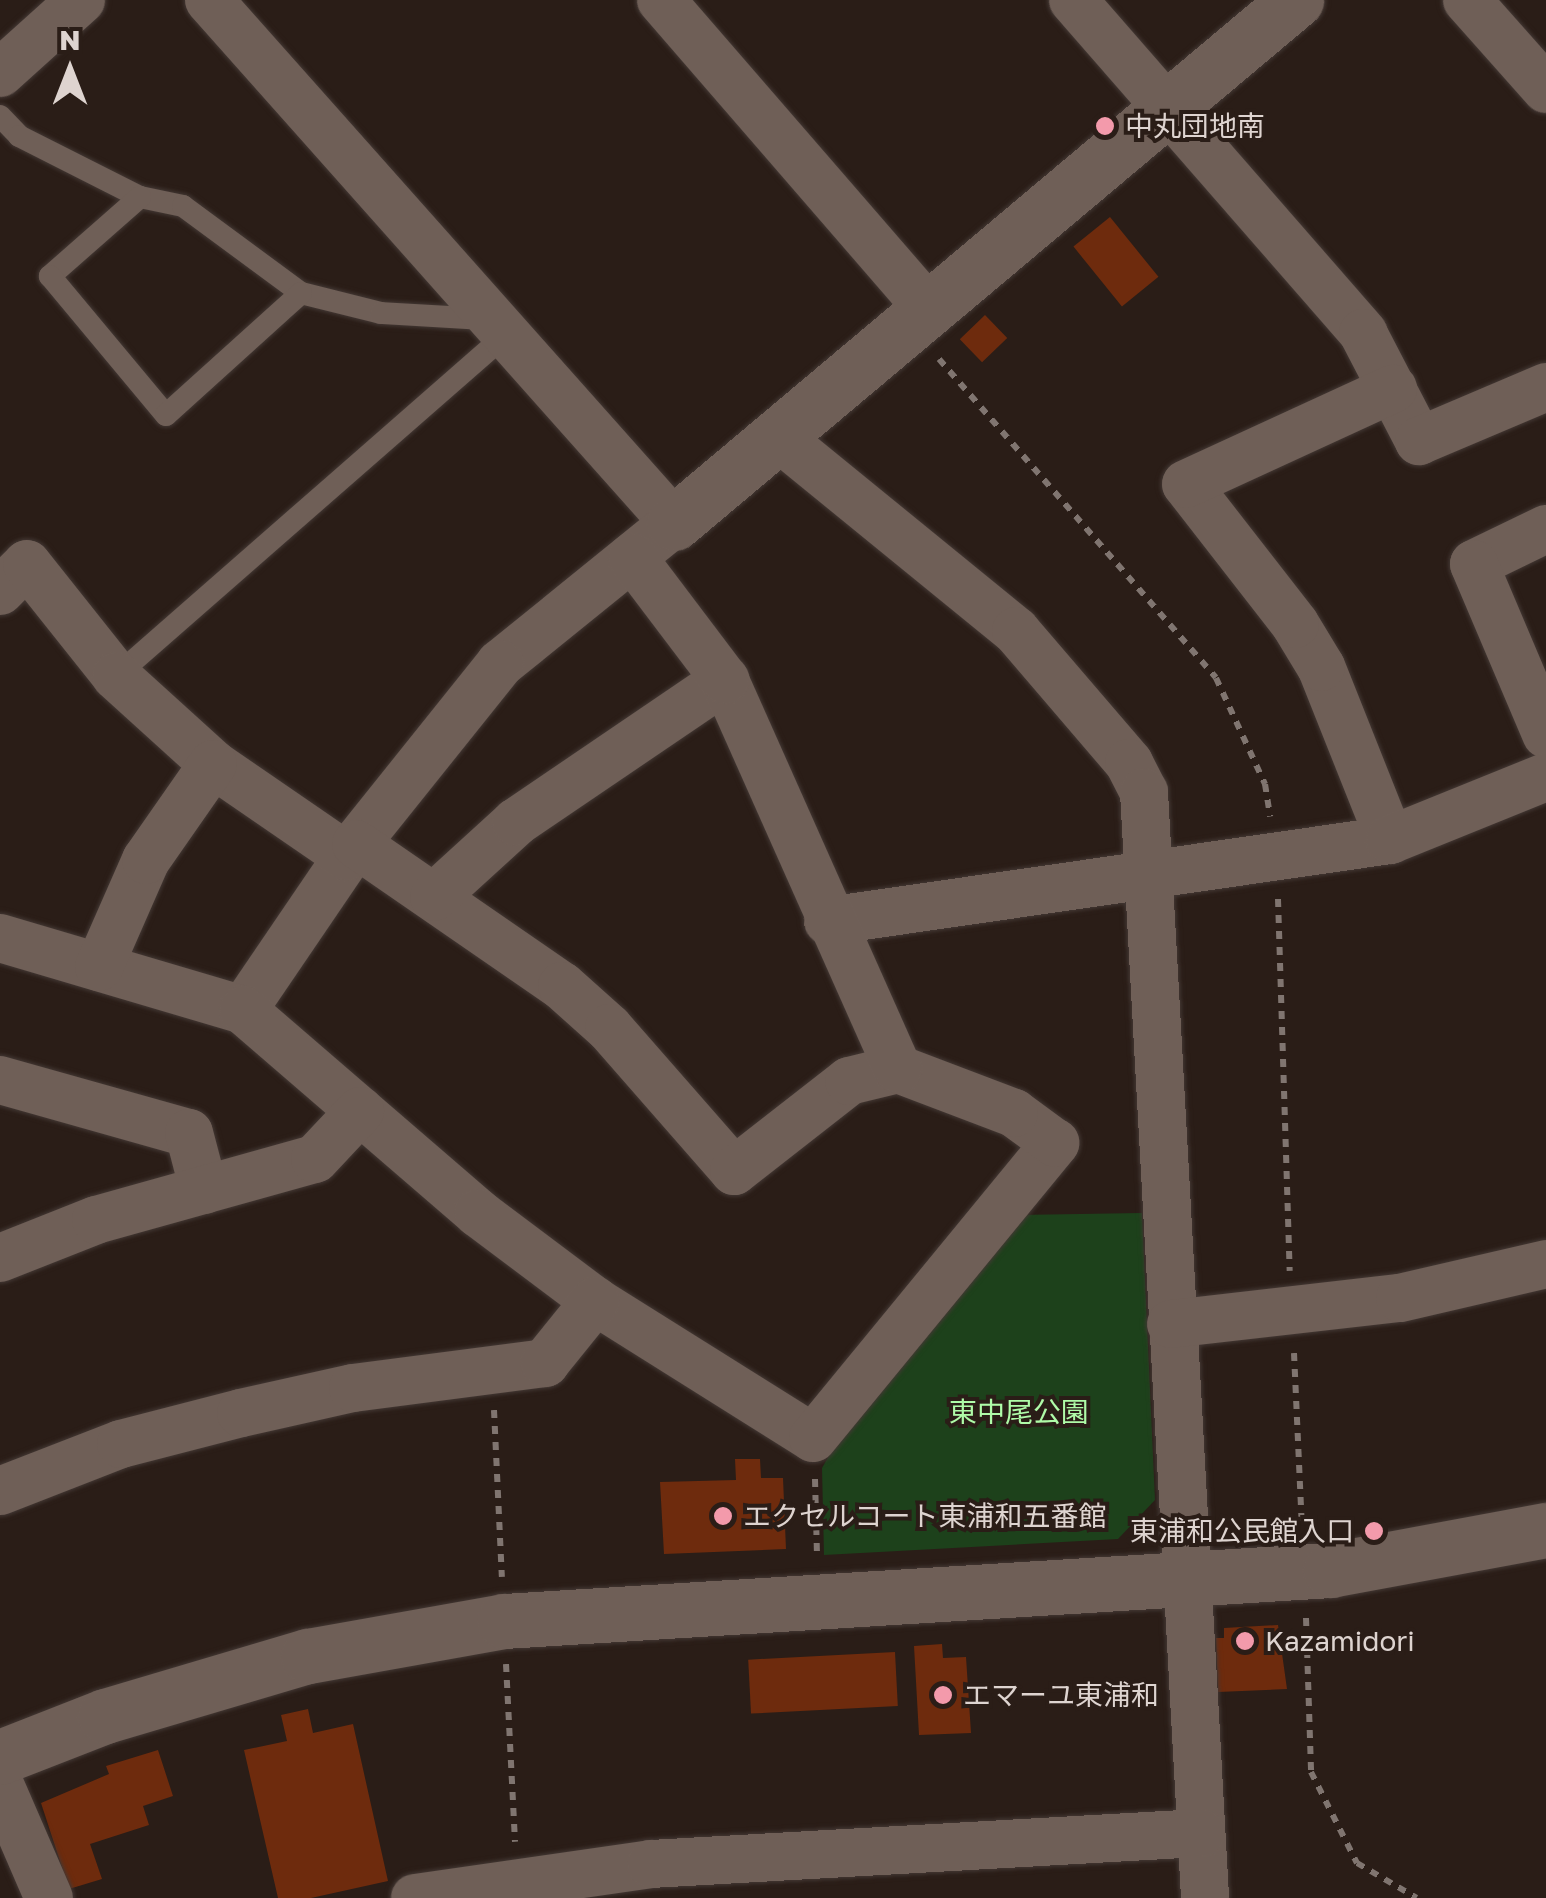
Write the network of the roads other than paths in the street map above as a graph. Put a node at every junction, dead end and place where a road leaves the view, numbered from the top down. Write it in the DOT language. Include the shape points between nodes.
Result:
graph roads {
  1 [pos="82,0"];
  2 [pos="210,0"];
  3 [pos="662,0"];
  4 [pos="1073,0"];
  5 [pos="1296,0"];
  6 [pos="1467,0"];
  7 [pos="0,73"];
  8 [pos="1546,88"];
  9 [pos="1167,108"];
  10 [pos="0,116"];
  11 [pos="140,197"];
  12 [pos="302,293"];
  13 [pos="918,316"];
  14 [pos="502,326"];
  15 [pos="1546,387"];
  16 [pos="1392,389"];
  17 [pos="777,436"];
  18 [pos="674,523"];
  19 [pos="1546,530"];
  20 [pos="632,558"];
  21 [pos="0,591"];
  22 [pos="116,676"];
  23 [pos="726,680"];
  24 [pos="1546,734"];
  25 [pos="213,764"];
  26 [pos="1546,778"];
  27 [pos="1390,840"];
  28 [pos="352,850"];
  29 [pos="1148,878"];
  30 [pos="434,897"];
  31 [pos="828,921"];
  32 [pos="0,938"];
  33 [pos="98,966"];
  34 [pos="243,1010"];
  35 [pos="898,1069"];
  36 [pos="0,1080"];
  37 [pos="360,1111"];
  38 [pos="204,1190"];
  39 [pos="0,1258"];
  40 [pos="1546,1264"];
  41 [pos="596,1301"];
  42 [pos="1171,1324"];
  43 [pos="0,1491"];
  44 [pos="1546,1530"];
  45 [pos="1184,1581"];
  46 [pos="0,1757"];
  47 [pos="0,1785"];
  48 [pos="1201,1834"];
  49 [pos="518,1889"];
  50 [pos="49,1898"];
  51 [pos="415,1898"];
  52 [pos="1205,1898"];
  1 -- 7 [label="street"];
  2 -- 14 [label="street"];
  3 -- 13 [label="street"];
  4 -- 9 [label="street"];
  5 -- 9 [label="street"];
  6 -- 8 [label="street"];
  9 -- 13 [label="street"];
  9 -- 16 [label="street" via="1363,334"];
  10 -- 11 [label="lane" via="19,136"];
  11 -- 12 [label="lane" via="183,206"];
  11 -- 12 [label="lane" via="50,276 166,414"];
  12 -- 14 [label="lane" via="381,313"];
  13 -- 17 [label="street"];
  14 -- 18 [label="street"];
  14 -- 22 [label="lane"];
  15 -- 16 [label="street" via="1420,440"];
  16 -- 27 [label="street" via="1186,484 1321,666"];
  17 -- 18 [label="street"];
  17 -- 29 [label="street" via="1016,632 1129,763 1144,792"];
  18 -- 20 [label="street"];
  19 -- 24 [label="street" via="1474,564"];
  20 -- 23 [label="street"];
  20 -- 28 [label="street" via="500,664"];
  21 -- 22 [label="street" via="26,564"];
  22 -- 25 [label="street"];
  23 -- 30 [label="street" via="516,822"];
  23 -- 31 [label="street"];
  25 -- 28 [label="street"];
  25 -- 33 [label="street" via="146,860"];
  26 -- 27 [label="street"];
  27 -- 29 [label="street"];
  28 -- 30 [label="street"];
  28 -- 34 [label="street"];
  29 -- 31 [label="street"];
  29 -- 42 [label="street"];
  30 -- 35 [label="street" via="562,986 608,1028 734,1171 849,1081"];
  31 -- 35 [label="street"];
  32 -- 33 [label="street"];
  33 -- 34 [label="street"];
  34 -- 37 [label="street"];
  35 -- 41 [label="street" via="1014,1113 1055,1142 813,1438"];
  36 -- 38 [label="street" via="190,1133"];
  37 -- 38 [label="street" via="315,1160"];
  37 -- 41 [label="street" via="478,1213"];
  38 -- 39 [label="street" via="96,1220"];
  40 -- 42 [label="street" via="1400,1298"];
  41 -- 43 [label="street" via="545,1363 353,1388 241,1413 121,1444"];
  42 -- 45 [label="street"];
  44 -- 45 [label="street" via="1425,1556"];
  45 -- 46 [label="street" via="504,1621 399,1638 204,1685"];
  45 -- 48 [label="street"];
  47 -- 50 [label="street"];
  48 -- 49 [label="street" via="651,1864"];
  48 -- 52 [label="street"];
  49 -- 51 [label="street"];
}
